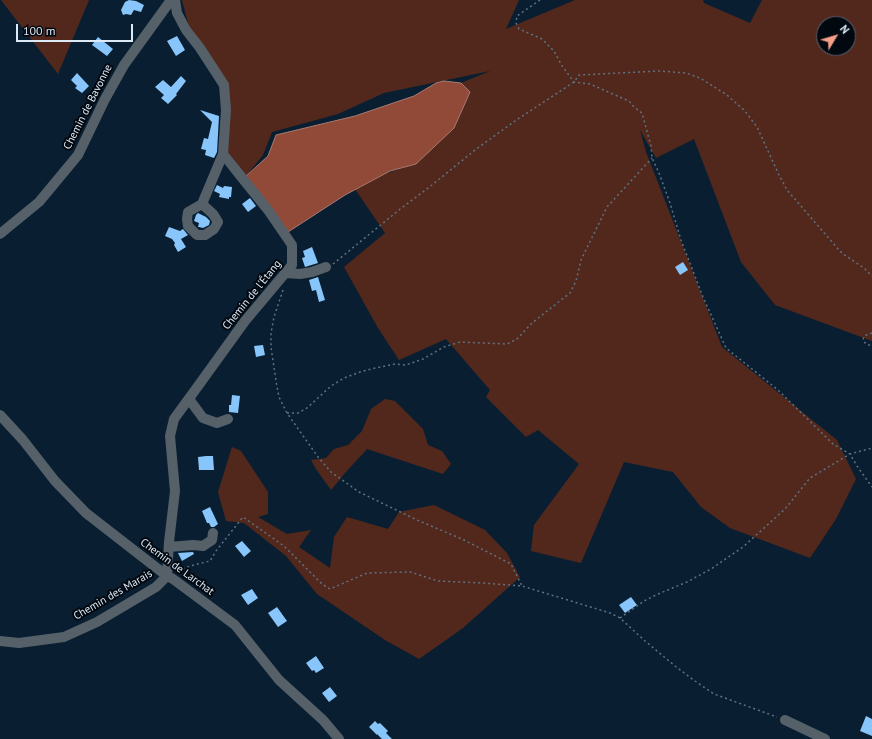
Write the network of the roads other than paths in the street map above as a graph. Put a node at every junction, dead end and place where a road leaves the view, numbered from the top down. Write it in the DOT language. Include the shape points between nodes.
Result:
graph roads {
  1 [pos="172,0"];
  2 [pos="175,0"];
  3 [pos="223,154"];
  4 [pos="202,204"];
  5 [pos="0,234"];
  6 [pos="326,267"];
  7 [pos="285,273"];
  8 [pos="189,399"];
  9 [pos="0,415"];
  10 [pos="228,419"];
  11 [pos="213,533"];
  12 [pos="169,547"];
  13 [pos="167,576"];
  14 [pos="0,641"];
  15 [pos="785,720"];
  16 [pos="339,739"];
  17 [pos="824,739"];
  1 -- 5 [label="street, Chemin de Bavonne" via="124,65 104,99 78,155 38,202"];
  2 -- 3 [label="street" via="177,13 186,30 224,85 226,110"];
  3 -- 4 [label="street"];
  3 -- 7 [label="street, Chemin de l'Étang" via="268,210 292,245 292,265"];
  6 -- 7 [label="street" via="300,274"];
  7 -- 8 [label="street, Chemin de l'Étang" via="245,321"];
  8 -- 10 [label="street" via="203,418 216,423"];
  8 -- 12 [label="street, Chemin de l'Étang" via="174,419 170,436 175,491"];
  9 -- 13 [label="street, Chemin de Larchat" via="55,481 86,512"];
  11 -- 12 [label="street" via="212,540 203,546"];
  12 -- 13 [label="street, Chemin de l'Étang"];
  13 -- 14 [label="street, Chemin des Marais" via="156,587 97,622 64,637 19,643"];
  13 -- 16 [label="street, Chemin de Larchat" via="236,625 279,680 323,720"];
  15 -- 17 [label="street"];
}
